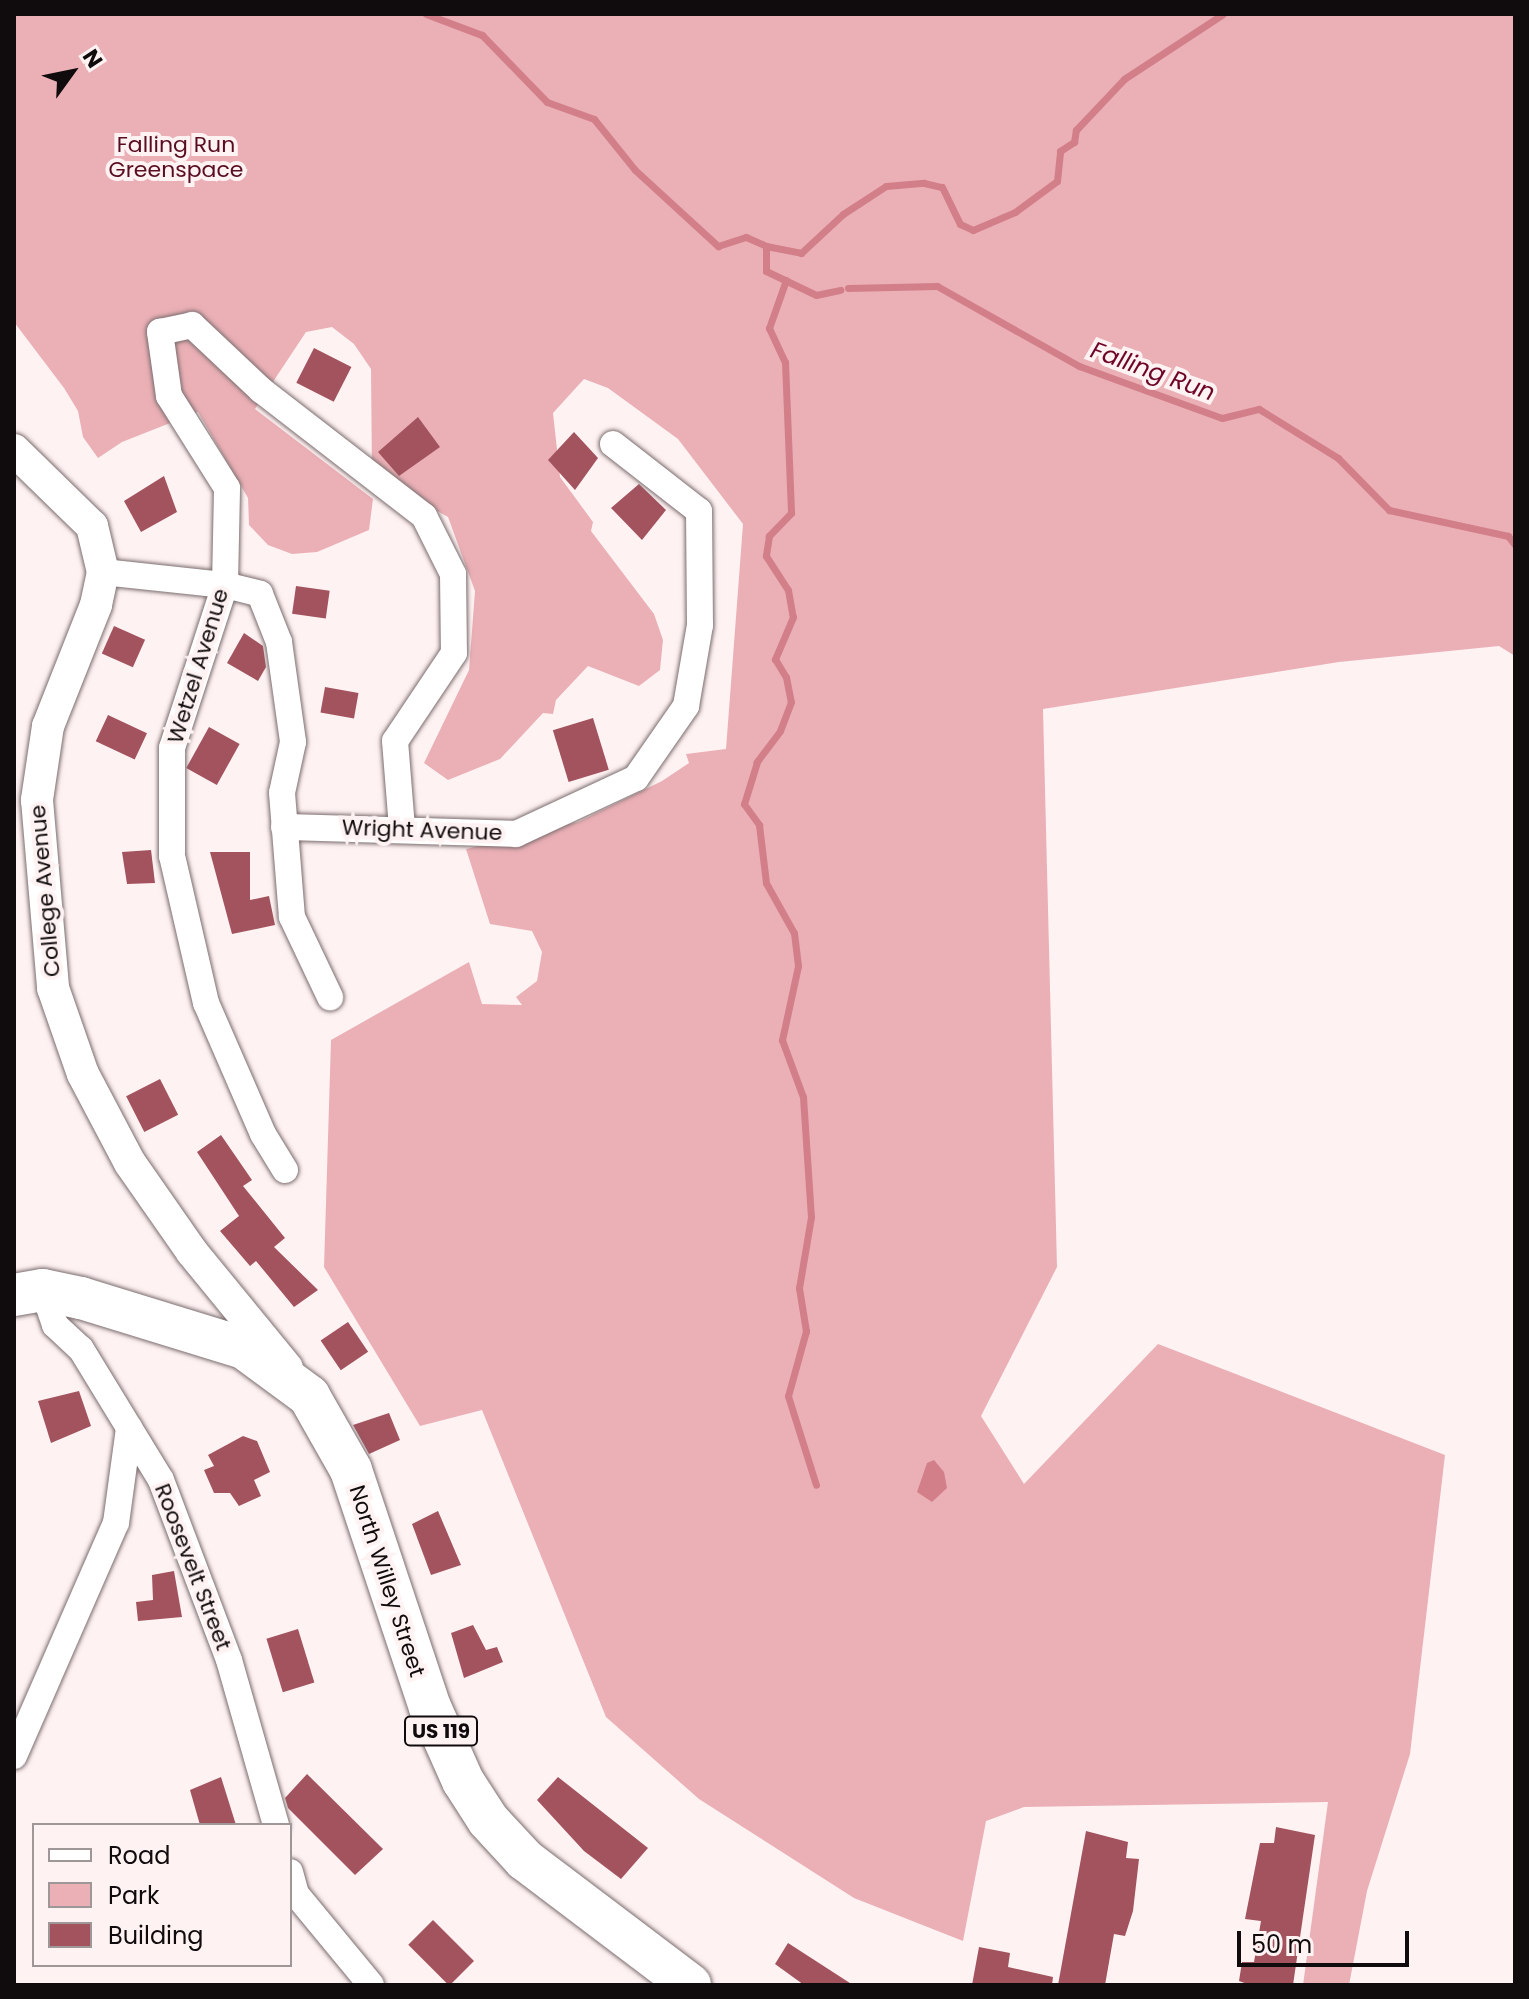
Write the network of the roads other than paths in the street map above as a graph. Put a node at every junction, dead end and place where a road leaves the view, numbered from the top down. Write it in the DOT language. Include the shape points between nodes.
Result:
graph roads {
  1 [pos="613,444"];
  2 [pos="14,450"];
  3 [pos="103,572"];
  4 [pos="225,585"];
  5 [pos="284,827"];
  6 [pos="402,828"];
  7 [pos="330,997"];
  8 [pos="285,1170"];
  9 [pos="29,1292"];
  10 [pos="309,1396"];
  11 [pos="129,1428"];
  12 [pos="14,1756"];
  13 [pos="275,1823"];
  14 [pos="292,1879"];
  15 [pos="371,1985"];
  16 [pos="690,1985"];
  1 -- 6 [label="street, Wright Avenue" via="699,511 700,625 686,706 636,778 516,834"];
  2 -- 3 [label="street, College Avenue" via="92,526"];
  3 -- 4 [label="street"];
  3 -- 10 [label="street, College Avenue" via="96,605 48,726 37,800 41,896 53,988 83,1074 130,1163 192,1252"];
  4 -- 5 [label="street" via="260,594 279,642 293,742 282,793"];
  4 -- 6 [label="street, Wetzel Avenue" via="227,488 169,396 160,332 192,325 261,390 424,516 453,574 454,653 395,741"];
  4 -- 8 [label="street, Wetzel Avenue" via="172,748 172,856 206,1003 263,1134"];
  5 -- 6 [label="street, Wright Avenue"];
  5 -- 7 [label="street" via="292,917"];
  9 -- 10 [label="main road, North Willey Street / US 119" via="244,1348"];
  9 -- 11 [label="street, Roosevelt Street" via="81,1349"];
  10 -- 16 [label="main road, North Willey Street / US 119" via="351,1470 430,1707 488,1820 525,1860"];
  11 -- 12 [label="street" via="116,1523"];
  11 -- 13 [label="street, Roosevelt Street" via="161,1480 187,1539"];
  14 -- 15 [label="street" via="296,1894"];
}
